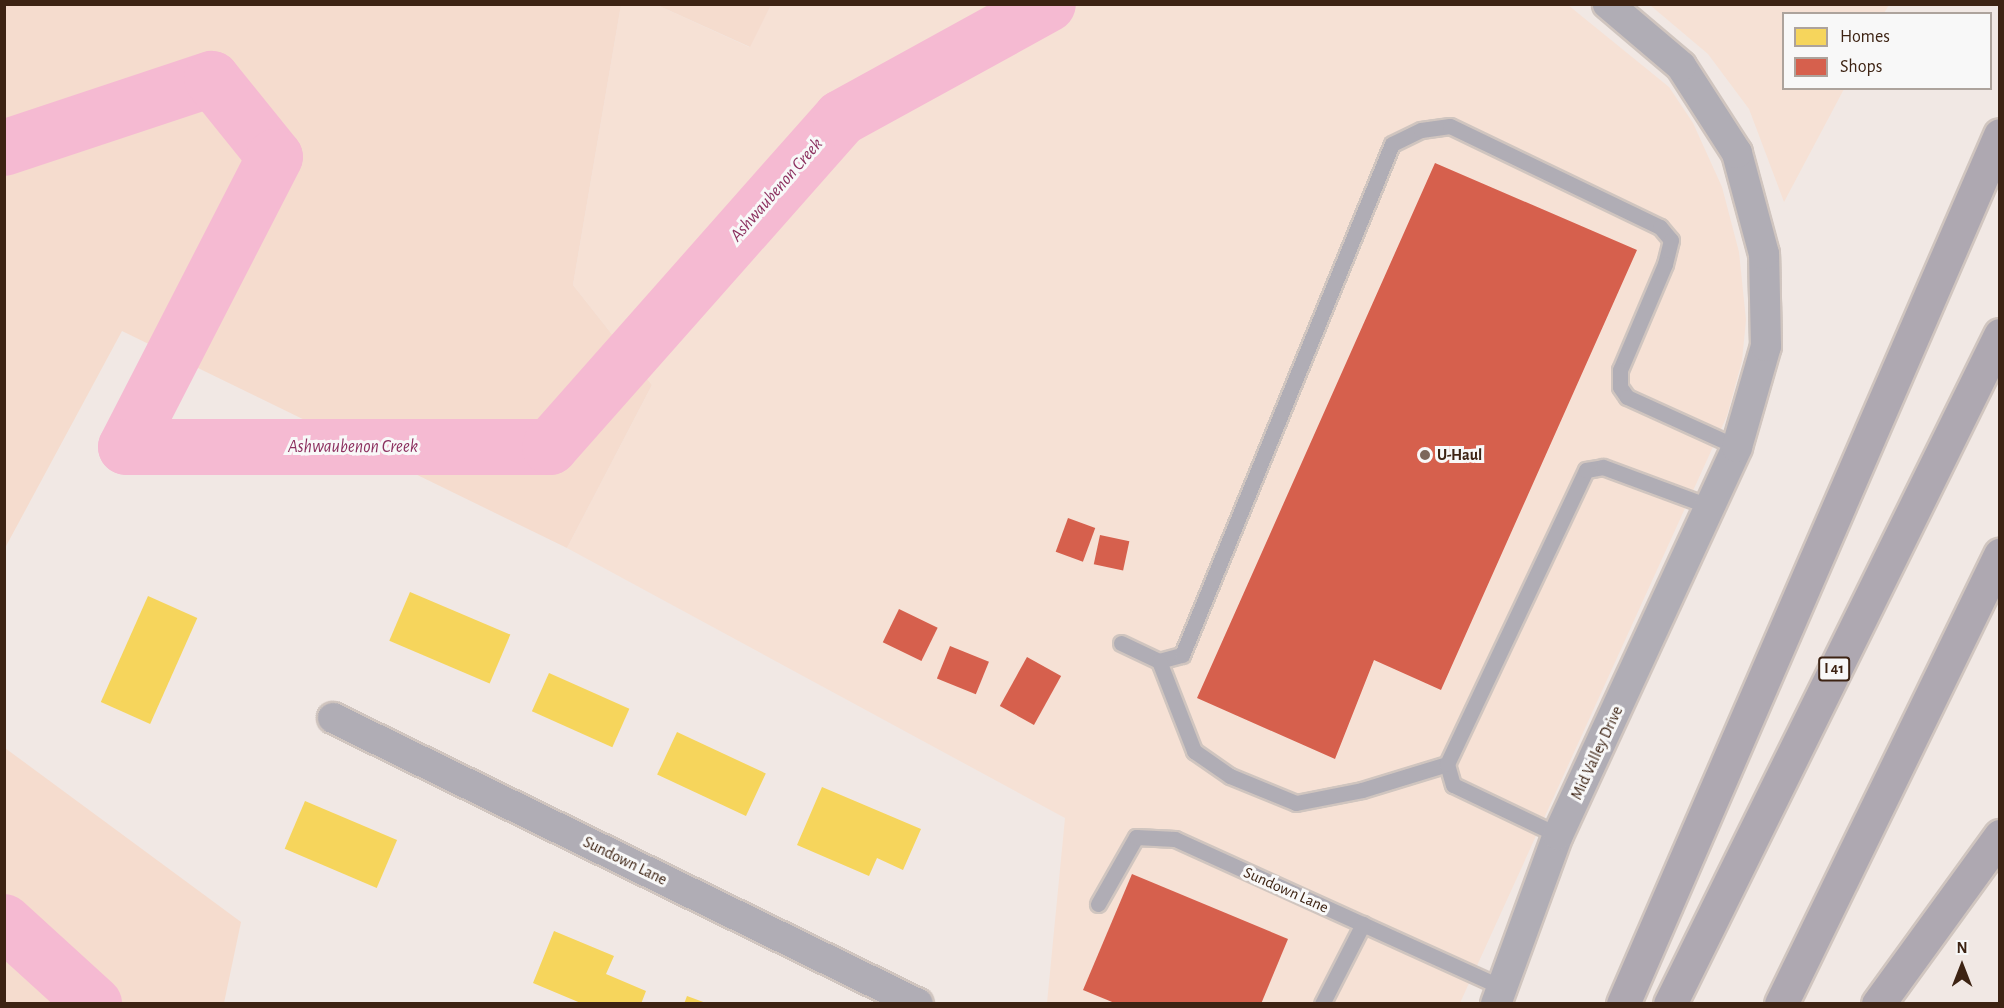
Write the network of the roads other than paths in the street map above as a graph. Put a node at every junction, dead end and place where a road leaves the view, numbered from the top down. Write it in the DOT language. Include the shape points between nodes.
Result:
graph roads {
  1 [pos="1608,4"];
  2 [pos="2000,135"];
  3 [pos="2000,335"];
  4 [pos="1737,447"];
  5 [pos="1711,507"];
  6 [pos="2000,555"];
  7 [pos="1121,643"];
  8 [pos="1159,662"];
  9 [pos="333,718"];
  10 [pos="1447,764"];
  11 [pos="1558,835"];
  12 [pos="2000,836"];
  13 [pos="1098,904"];
  14 [pos="1363,924"];
  15 [pos="1499,996"];
  16 [pos="918,1004"];
  17 [pos="1322,1004"];
  18 [pos="1623,1004"];
  19 [pos="1670,1004"];
  20 [pos="1782,1004"];
  21 [pos="1878,1004"];
  1 -- 4 [label="street, Mid Valley Drive" via="1696,84 1729,136 1752,195 1764,254 1767,326 1759,384"];
  2 -- 18 [label="highway"];
  3 -- 19 [label="highway, I 41"];
  4 -- 5 [label="street, Mid Valley Drive"];
  4 -- 8 [label="lane" via="1627,397 1620,387 1620,370 1665,264 1671,240 1660,227 1450,126 1421,130 1392,144 1182,655"];
  5 -- 10 [label="lane" via="1603,467 1586,470"];
  5 -- 11 [label="street, Mid Valley Drive"];
  6 -- 20 [label="highway"];
  7 -- 8 [label="lane"];
  8 -- 10 [label="lane" via="1194,752 1230,776 1296,803 1362,790"];
  9 -- 16 [label="street, Sundown Lane"];
  10 -- 11 [label="lane" via="1453,785"];
  11 -- 15 [label="street, Mid Valley Drive"];
  12 -- 21 [label="highway"];
  13 -- 14 [label="lane, Sundown Lane" via="1136,837 1175,839"];
  14 -- 15 [label="lane, Sundown Lane"];
  14 -- 17 [label="lane"];
}
